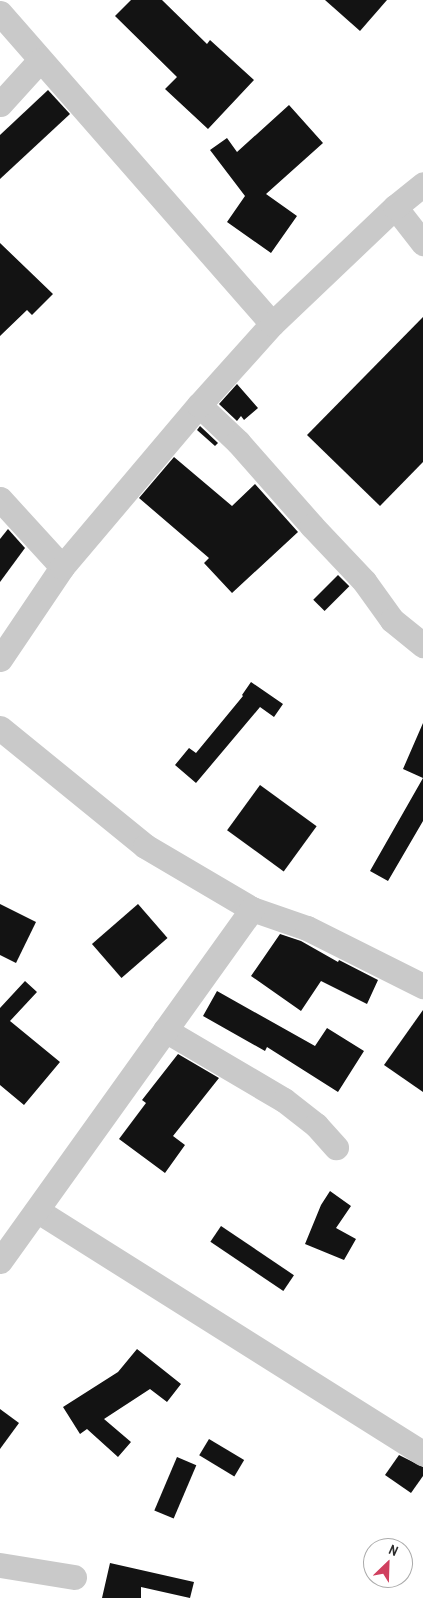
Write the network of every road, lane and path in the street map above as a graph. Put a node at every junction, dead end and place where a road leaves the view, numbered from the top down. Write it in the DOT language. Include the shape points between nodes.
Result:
graph roads {
  1 [pos="0,13"];
  2 [pos="40,60"];
  3 [pos="0,104"];
  4 [pos="423,184"];
  5 [pos="395,207"];
  6 [pos="423,243"];
  7 [pos="272,324"];
  8 [pos="199,405"];
  9 [pos="0,499"];
  10 [pos="62,567"];
  11 [pos="423,645"];
  12 [pos="0,659"];
  13 [pos="0,728"];
  14 [pos="252,909"];
  15 [pos="423,986"];
  16 [pos="165,1030"];
  17 [pos="336,1147"];
  18 [pos="38,1211"];
  19 [pos="0,1261"];
  20 [pos="423,1453"];
  21 [pos="0,1565"];
  22 [pos="74,1577"];
  1 -- 2 [label="street"];
  2 -- 3 [label="street"];
  2 -- 7 [label="street"];
  4 -- 5 [label="street"];
  5 -- 6 [label="street"];
  5 -- 7 [label="street"];
  7 -- 8 [label="street"];
  8 -- 10 [label="street"];
  8 -- 11 [label="street" via="238,442 364,581 392,620"];
  9 -- 10 [label="street"];
  10 -- 12 [label="street"];
  13 -- 14 [label="street" via="145,846"];
  14 -- 15 [label="street" via="307,928"];
  14 -- 16 [label="street"];
  16 -- 17 [label="street" via="284,1100 316,1124"];
  16 -- 18 [label="street"];
  18 -- 19 [label="street"];
  18 -- 20 [label="street"];
  21 -- 22 [label="street"];
}
